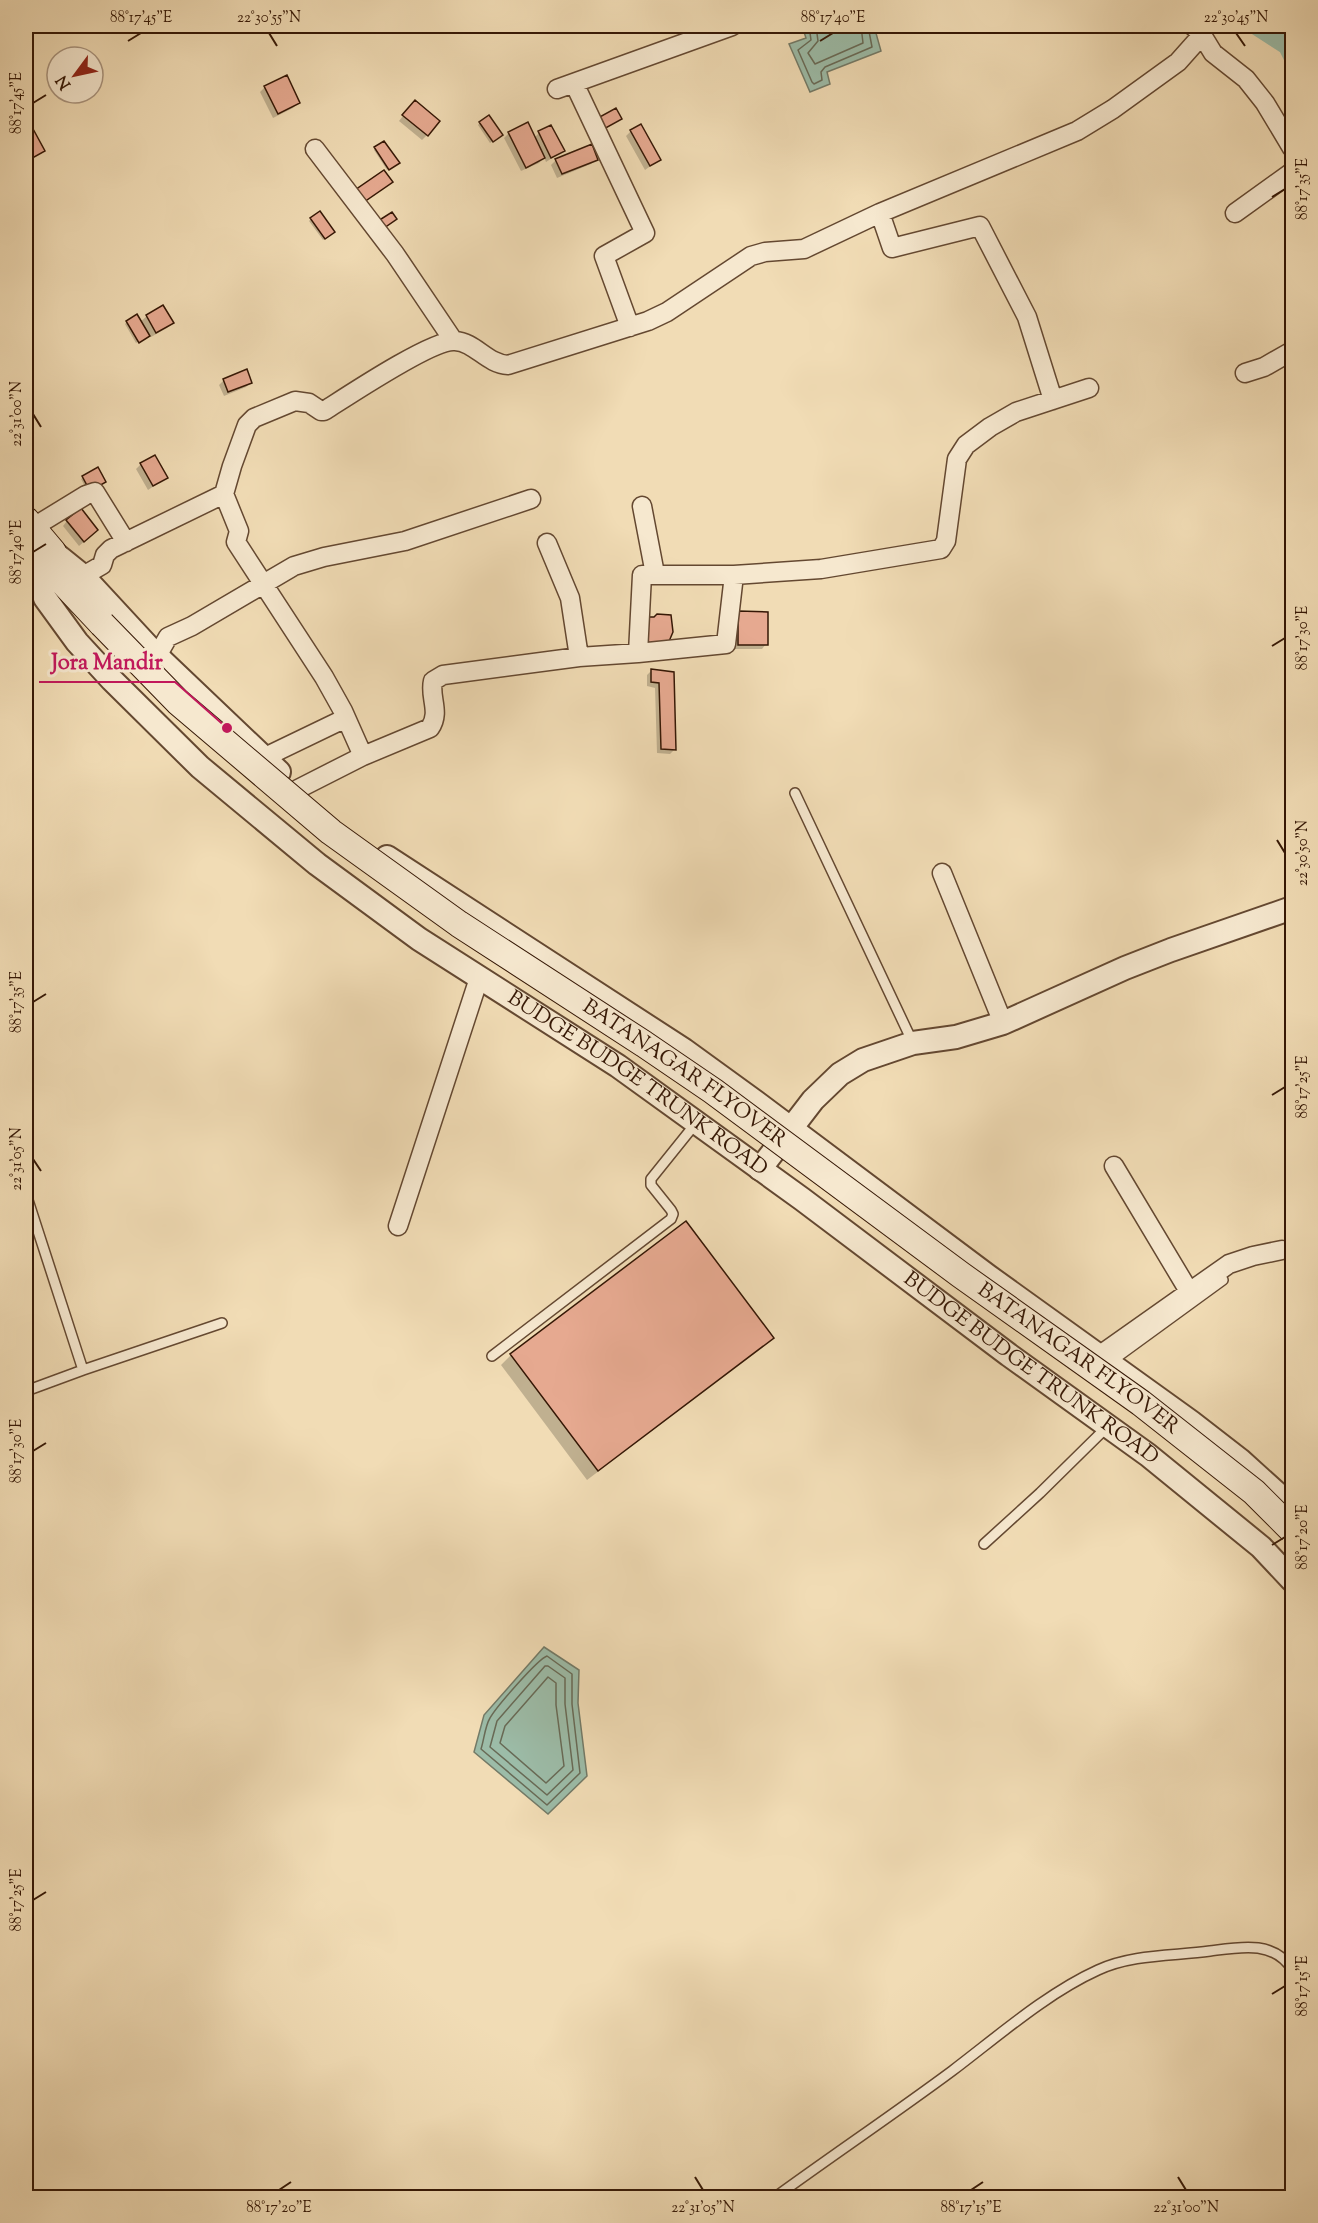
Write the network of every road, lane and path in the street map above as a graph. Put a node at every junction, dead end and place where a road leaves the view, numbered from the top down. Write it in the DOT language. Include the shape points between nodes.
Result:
graph roads {
  1 [pos="732,26"];
  2 [pos="1198,30"];
  3 [pos="574,83"];
  4 [pos="557,89"];
  5 [pos="1293,148"];
  6 [pos="315,149"];
  7 [pos="1293,172"];
  8 [pos="880,213"];
  9 [pos="1235,213"];
  10 [pos="630,327"];
  11 [pos="453,340"];
  12 [pos="1293,351"];
  13 [pos="1245,373"];
  14 [pos="1089,388"];
  15 [pos="1053,400"];
  16 [pos="224,494"];
  17 [pos="531,498"];
  18 [pos="642,506"];
  19 [pos="33,538"];
  20 [pos="126,542"];
  21 [pos="548,543"];
  22 [pos="656,574"];
  23 [pos="734,575"];
  24 [pos="83,576"];
  25 [pos="263,585"];
  26 [pos="638,653"];
  27 [pos="157,657"];
  28 [pos="579,657"];
  29 [pos="346,718"];
  30 [pos="363,756"];
  31 [pos="263,758"];
  32 [pos="298,789"];
  33 [pos="795,793"];
  34 [pos="942,873"];
  35 [pos="1293,908"];
  36 [pos="479,978"];
  37 [pos="1003,1023"];
  38 [pos="913,1043"];
  39 [pos="696,1123"];
  40 [pos="790,1127"];
  41 [pos="1114,1166"];
  42 [pos="760,1169"];
  43 [pos="26,1194"];
  44 [pos="398,1226"];
  45 [pos="1281,1250"];
  46 [pos="1223,1280"];
  47 [pos="1190,1293"];
  48 [pos="222,1323"];
  49 [pos="492,1356"];
  50 [pos="1105,1359"];
  51 [pos="83,1370"];
  52 [pos="26,1391"];
  53 [pos="1108,1426"];
  54 [pos="1293,1507"];
  55 [pos="1293,1530"];
  56 [pos="984,1544"];
  57 [pos="1293,1580"];
  58 [pos="1293,1969"];
  59 [pos="774,2198"];
  1 -- 3 [label="street"];
  2 -- 5 [label="street" via="1213,53 1246,79"];
  2 -- 8 [label="street" via="1178,62 1077,131"];
  3 -- 4 [label="street"];
  3 -- 10 [label="street" via="645,233 604,256"];
  6 -- 11 [label="street" via="395,254"];
  7 -- 9 [label="street"];
  8 -- 10 [label="street" via="804,249 751,256 679,307"];
  8 -- 15 [label="street" via="892,248 980,226 1027,318"];
  10 -- 11 [label="street" via="508,366"];
  11 -- 16 [label="street" via="412,357 324,411 295,401 254,418 242,434"];
  12 -- 13 [label="street"];
  14 -- 15 [label="street"];
  15 -- 23 [label="street" via="1016,412 966,445 957,459 946,541 941,549 838,567"];
  16 -- 20 [label="street"];
  16 -- 25 [label="street" via="238,526 237,545"];
  17 -- 25 [label="street" via="405,541 309,561"];
  18 -- 22 [label="street"];
  19 -- 20 [label="street" via="95,492"];
  19 -- 24 [label="street"];
  19 -- 36 [label="street, BUDGE BUDGE TRUNK ROAD" via="45,598 56,615 166,734 317,864"];
  19 -- 55 [label="main road, BATANAGAR FLYOVER, bridge" via="93,616 178,702 331,832 459,924 713,1091 1141,1403 1254,1492"];
  20 -- 24 [label="street" via="108,551 102,565"];
  21 -- 28 [label="street" via="570,598"];
  22 -- 23 [label="street"];
  22 -- 26 [label="street" via="642,575"];
  23 -- 26 [label="street" via="726,644"];
  24 -- 27 [label="street"];
  25 -- 27 [label="street" via="168,637"];
  25 -- 29 [label="street" via="324,677"];
  26 -- 28 [label="street"];
  27 -- 31 [label="street"];
  28 -- 30 [label="street" via="438,677 432,686 436,713 430,728"];
  29 -- 30 [label="street"];
  29 -- 31 [label="street"];
  30 -- 32 [label="street"];
  31 -- 32 [label="street"];
  32 -- 40 [label="street" via="404,869 684,1050"];
  33 -- 38 [label="lane"];
  34 -- 37 [label="street"];
  35 -- 37 [label="street" via="1125,968"];
  36 -- 39 [label="street, BUDGE BUDGE TRUNK ROAD" via="618,1066"];
  36 -- 44 [label="street"];
  37 -- 38 [label="street" via="956,1037"];
  38 -- 40 [label="street" via="863,1060 840,1074"];
  39 -- 42 [label="street, BUDGE BUDGE TRUNK ROAD"];
  39 -- 49 [label="lane" via="651,1179 651,1185 673,1214 670,1219"];
  40 -- 42 [label="street"];
  40 -- 50 [label="street"];
  41 -- 47 [label="street"];
  42 -- 53 [label="street, BUDGE BUDGE TRUNK ROAD"];
  43 -- 51 [label="lane"];
  45 -- 47 [label="street" via="1229,1264"];
  46 -- 50 [label="lane"];
  47 -- 50 [label="street"];
  48 -- 51 [label="lane"];
  50 -- 54 [label="street" via="1240,1460"];
  51 -- 52 [label="lane"];
  53 -- 56 [label="lane"];
  53 -- 57 [label="street, BUDGE BUDGE TRUNK ROAD" via="1261,1547"];
  58 -- 59 [label="lane" via="1274,1952 1258,1946 1133,1960 1099,1969 1065,1988"];
}
